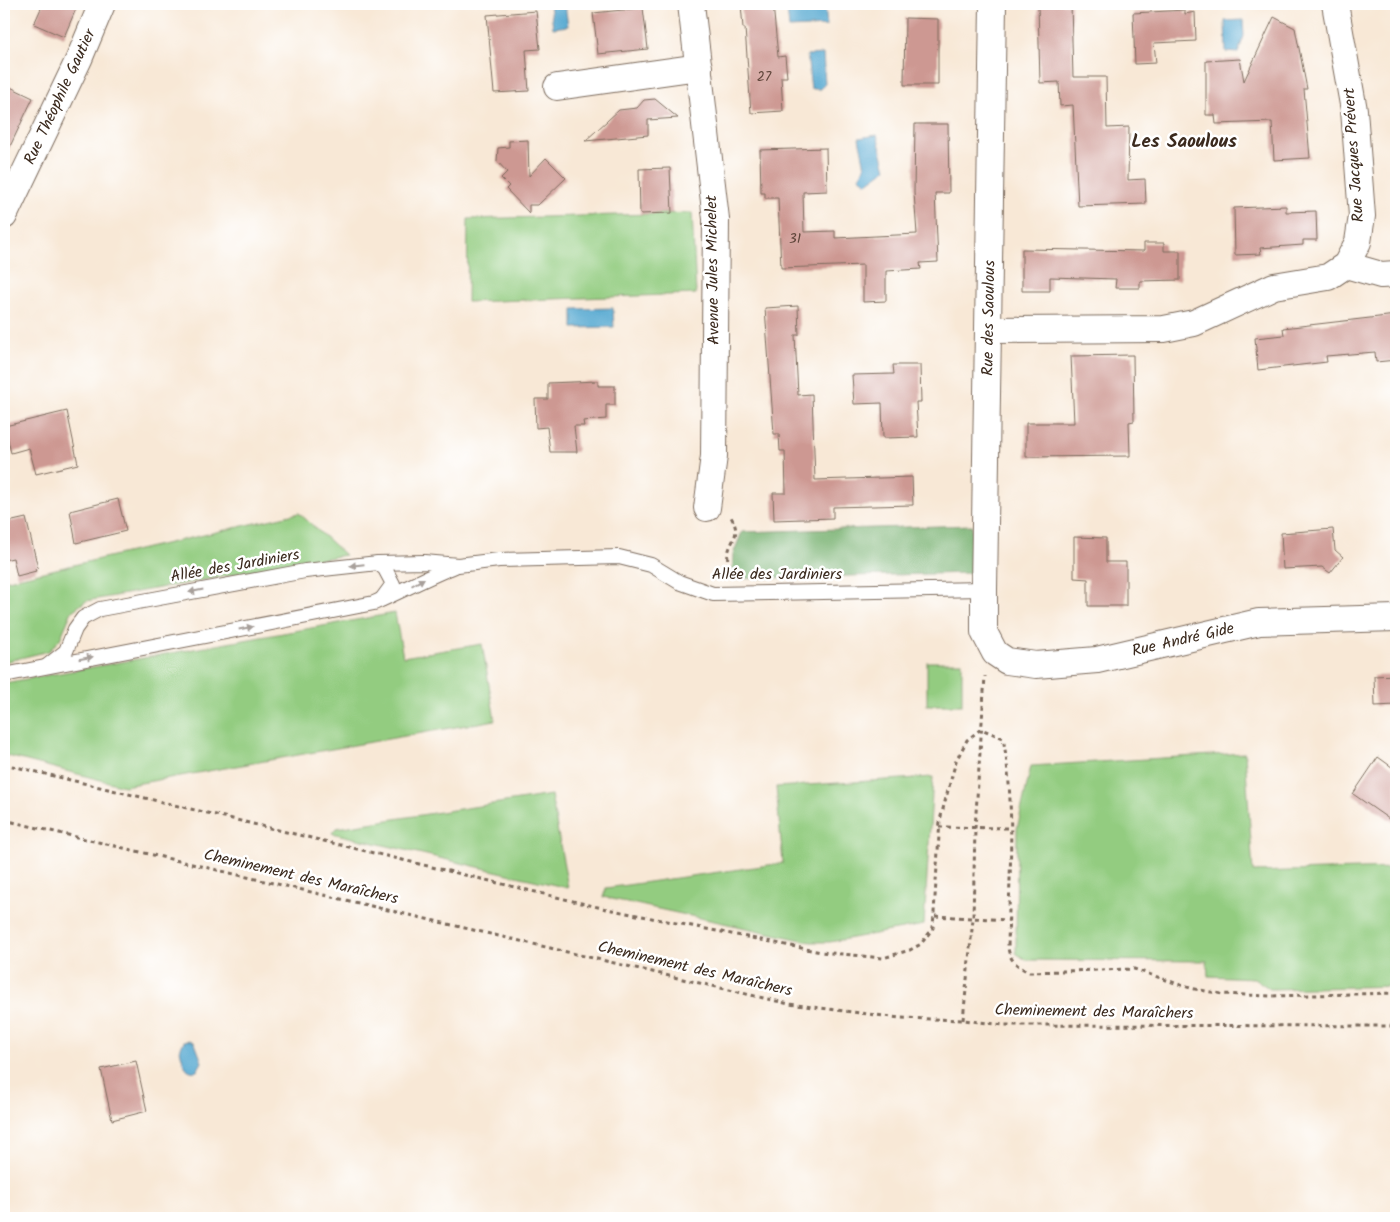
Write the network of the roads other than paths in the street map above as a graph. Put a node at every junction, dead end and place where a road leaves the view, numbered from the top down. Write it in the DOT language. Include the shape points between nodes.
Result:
graph roads {
  1 [pos="102,4"];
  2 [pos="691,4"];
  3 [pos="993,4"];
  4 [pos="1335,4"];
  5 [pos="699,67"];
  6 [pos="557,88"];
  7 [pos="4,216"];
  8 [pos="1346,265"];
  9 [pos="1396,274"];
  10 [pos="989,330"];
  11 [pos="719,512"];
  12 [pos="378,563"];
  13 [pos="458,565"];
  14 [pos="984,589"];
  15 [pos="382,600"];
  16 [pos="1396,618"];
  17 [pos="990,642"];
  18 [pos="47,666"];
  19 [pos="4,675"];
  1 -- 7 [label="street, Rue Théophile Gautier"];
  2 -- 5 [label="street, Avenue Jules Michelet"];
  3 -- 10 [label="street, Rue des Saoulous"];
  4 -- 8 [label="street, Rue Jacques Prévert" via="1354,110 1362,216 1358,242"];
  5 -- 6 [label="street"];
  5 -- 11 [label="street, Avenue Jules Michelet" via="716,220 714,456"];
  8 -- 9 [label="street" via="1381,275"];
  8 -- 10 [label="street" via="1328,277 1274,286 1194,322 1164,329"];
  10 -- 14 [label="street, Rue des Saoulous"];
  12 -- 13 [label="lane, Allée des Jardiniers"];
  12 -- 15 [label="lane" via="393,584"];
  12 -- 18 [label="lane, Allée des Jardiniers, one-way" via="305,571 100,609 83,618 66,651"];
  13 -- 14 [label="lane, Allée des Jardiniers" via="499,560 619,557 651,565 679,582 713,594"];
  15 -- 13 [label="lane, Allée des Jardiniers, one-way"];
  14 -- 17 [label="street, Rue des Saoulous"];
  18 -- 15 [label="lane, Allée des Jardiniers, one-way"];
  16 -- 17 [label="street, Rue André Gide" via="1259,622 1098,660 1036,665 1007,661"];
  18 -- 19 [label="lane, Allée des Jardiniers"];
}
